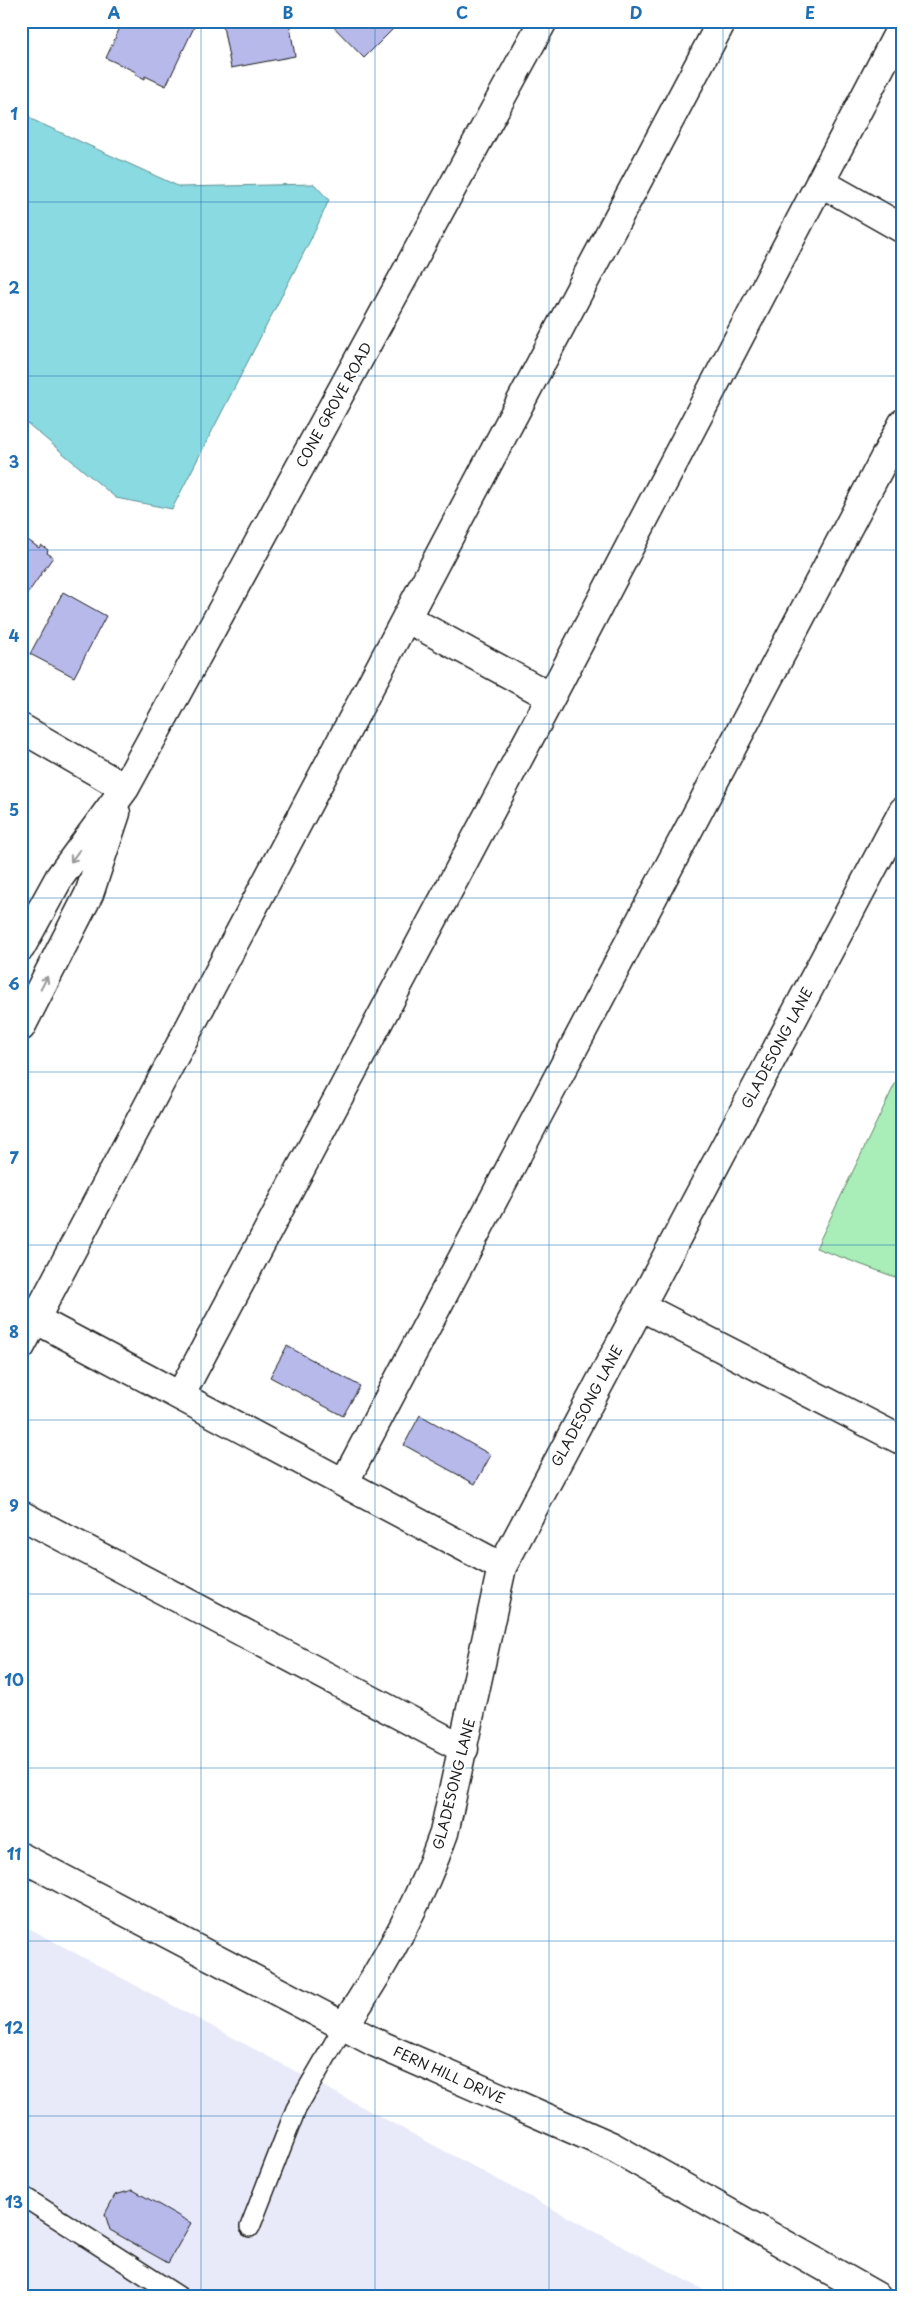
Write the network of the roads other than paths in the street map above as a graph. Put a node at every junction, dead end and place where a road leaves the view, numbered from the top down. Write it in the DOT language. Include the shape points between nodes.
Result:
graph roads {
  1 [pos="543,21"];
  2 [pos="722,21"];
  3 [pos="900,24"];
  4 [pos="820,182"];
  5 [pos="903,228"];
  6 [pos="903,423"];
  7 [pos="406,618"];
  8 [pos="551,697"];
  9 [pos="21,728"];
  10 [pos="125,788"];
  11 [pos="903,812"];
  12 [pos="21,947"];
  13 [pos="21,1027"];
  14 [pos="640,1306"];
  15 [pos="36,1319"];
  16 [pos="21,1346"];
  17 [pos="180,1396"];
  18 [pos="903,1441"];
  19 [pos="344,1483"];
  20 [pos="21,1515"];
  21 [pos="502,1568"];
  22 [pos="464,1749"];
  23 [pos="21,1857"];
  24 [pos="344,2026"];
  25 [pos="21,2195"];
  26 [pos="250,2227"];
  27 [pos="178,2296"];
  28 [pos="876,2296"];
  1 -- 10 [label="street, CONE GROVE ROAD"];
  2 -- 7 [label="street"];
  3 -- 4 [label="street"];
  4 -- 5 [label="street"];
  4 -- 8 [label="street"];
  6 -- 19 [label="street"];
  7 -- 8 [label="street"];
  7 -- 15 [label="street"];
  8 -- 17 [label="street"];
  9 -- 10 [label="street"];
  10 -- 12 [label="street, CONE GROVE ROAD, one-way" via="59,878"];
  13 -- 10 [label="street, CONE GROVE ROAD, one-way" via="89,894"];
  11 -- 14 [label="street, GLADESONG LANE"];
  14 -- 18 [label="street"];
  14 -- 21 [label="street, GLADESONG LANE"];
  15 -- 16 [label="street"];
  15 -- 17 [label="street"];
  17 -- 19 [label="street"];
  19 -- 21 [label="street"];
  20 -- 22 [label="street"];
  21 -- 22 [label="street, GLADESONG LANE"];
  22 -- 24 [label="street, GLADESONG LANE" via="444,1833 432,1866 397,1940"];
  23 -- 24 [label="street, FERN HILL DRIVE"];
  24 -- 26 [label="lane" via="296,2109"];
  24 -- 28 [label="street, FERN HILL DRIVE" via="611,2146"];
  25 -- 27 [label="lane"];
}
